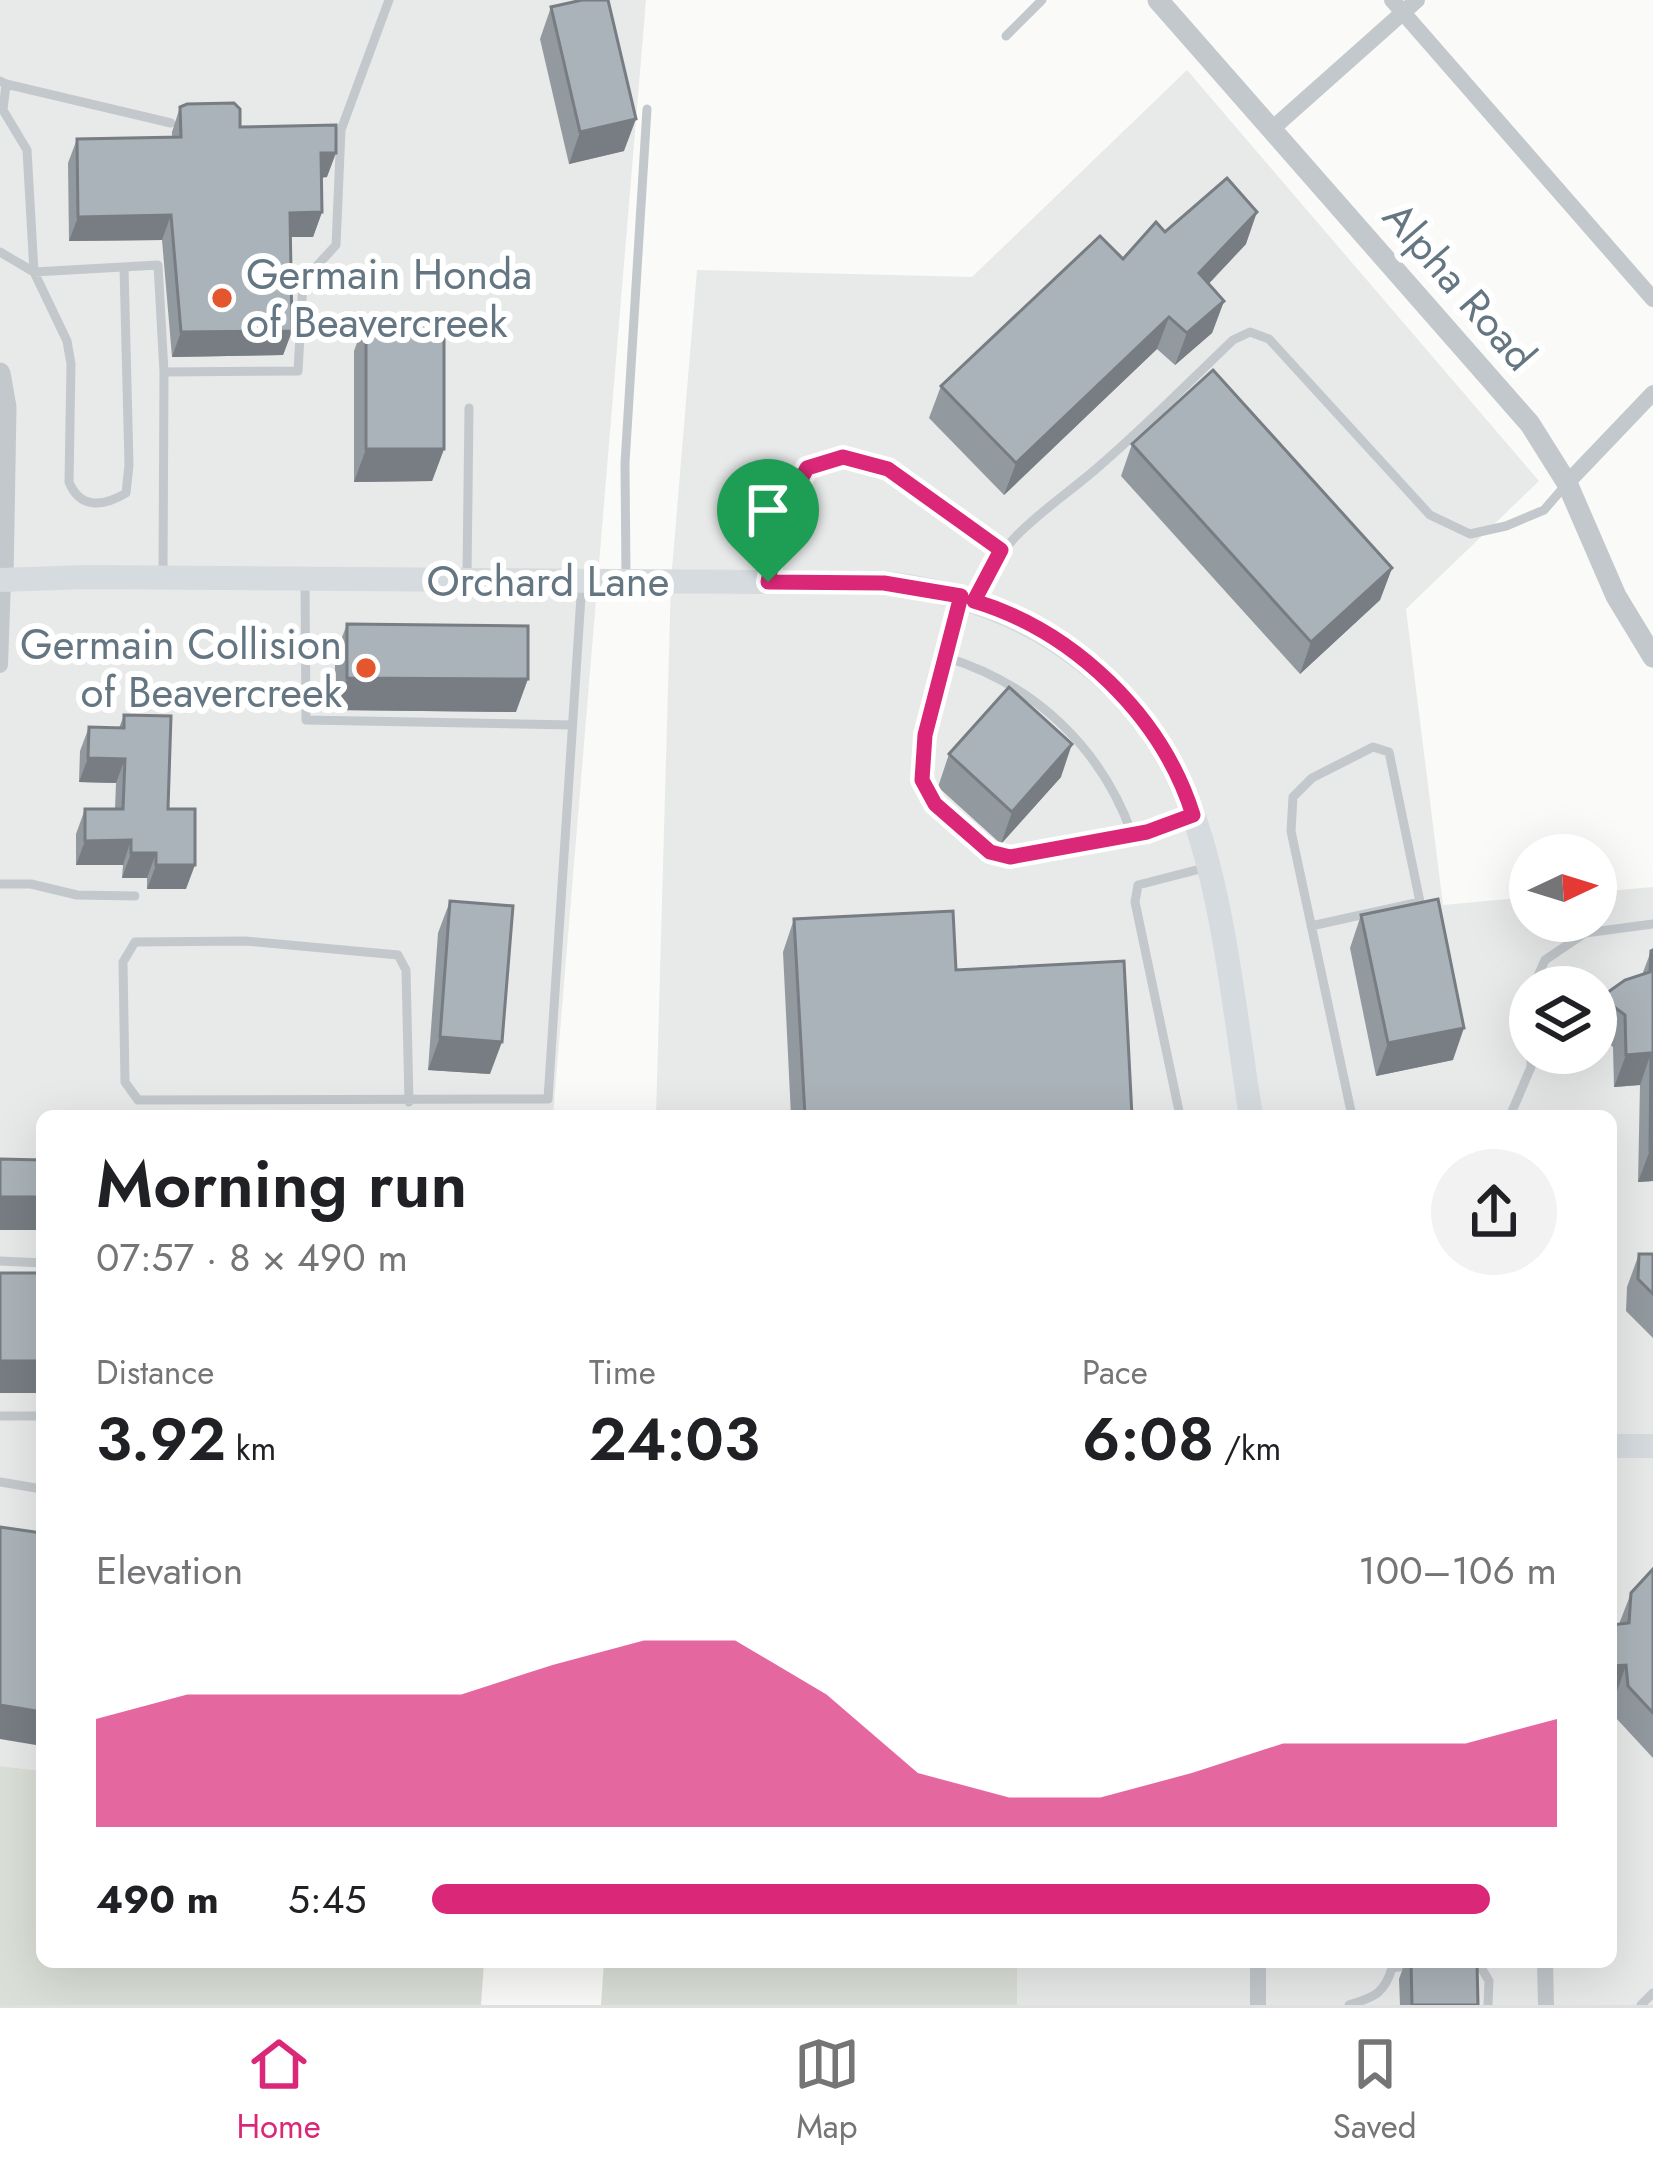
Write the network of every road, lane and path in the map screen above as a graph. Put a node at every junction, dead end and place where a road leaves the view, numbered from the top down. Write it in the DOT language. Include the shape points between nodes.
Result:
graph roads {
  1 [pos="389,0"];
  2 [pos="1042,0"];
  3 [pos="1170,4"];
  4 [pos="1404,4"];
  5 [pos="1006,36"];
  6 [pos="3,82"];
  7 [pos="647,109"];
  8 [pos="2,112"];
  9 [pos="171,123"];
  10 [pos="323,129"];
  11 [pos="1272,129"];
  12 [pos="341,130"];
  13 [pos="0,252"];
  14 [pos="124,268"];
  15 [pos="34,272"];
  16 [pos="1653,299"];
  17 [pos="164,372"];
  18 [pos="0,373"];
  19 [pos="1653,393"];
  20 [pos="469,408"];
  21 [pos="1567,482"];
  22 [pos="1001,550"];
  23 [pos="163,578"];
  24 [pos="2,580"];
  25 [pos="305,580"];
  26 [pos="466,581"];
  27 [pos="582,581"];
  28 [pos="626,581"];
  29 [pos="768,582"];
  30 [pos="968,598"];
  31 [pos="945,657"];
  32 [pos="1653,657"];
  33 [pos="0,664"];
  34 [pos="572,724"];
  35 [pos="1193,815"];
  36 [pos="1132,834"];
  37 [pos="1208,868"];
  38 [pos="0,884"];
  39 [pos="135,896"];
  40 [pos="1653,924"];
  41 [pos="1312,926"];
  42 [pos="1542,966"];
  43 [pos="1528,1074"];
  44 [pos="409,1102"];
  45 [pos="1179,1110"];
  46 [pos="1250,1110"];
  47 [pos="1351,1110"];
  48 [pos="1513,1110"];
  49 [pos="0,1262"];
  50 [pos="36,1263"];
  51 [pos="0,1416"];
  52 [pos="36,1416"];
  53 [pos="1617,1446"];
  54 [pos="1653,1446"];
  55 [pos="0,1482"];
  56 [pos="36,1488"];
  57 [pos="1258,1968"];
  58 [pos="1392,1968"];
  59 [pos="1481,1968"];
  60 [pos="1545,1968"];
  61 [pos="1653,1994"];
  62 [pos="1377,2001"];
  63 [pos="1258,2005"];
  64 [pos="1348,2005"];
  65 [pos="1488,2005"];
  66 [pos="1546,2005"];
  67 [pos="1641,2005"];
  1 -- 12 [label="lane"];
  2 -- 5 [label="lane"];
  3 -- 11 [label="street, Alpha Road"];
  4 -- 11 [label="street"];
  4 -- 16 [label="street"];
  6 -- 8 [label="lane"];
  6 -- 9 [label="lane"];
  7 -- 28 [label="lane" via="625,464"];
  8 -- 15 [label="lane" via="27,150"];
  10 -- 12 [label="lane"];
  11 -- 21 [label="street, Alpha Road" via="1530,424"];
  12 -- 17 [label="lane" via="336,245 304,281 298,371"];
  13 -- 15 [label="lane"];
  14 -- 15 [label="lane"];
  14 -- 15 [label="lane" via="129,465 126,493 110,503 83,503 69,482 71,364"];
  14 -- 17 [label="lane" via="158,265"];
  17 -- 23 [label="lane"];
  18 -- 24 [label="street"];
  19 -- 21 [label="street"];
  20 -- 26 [label="lane"];
  21 -- 22 [label="lane" via="1544,510 1470,534 1430,515 1270,339 1250,332"];
  21 -- 32 [label="street, Alpha Road" via="1616,596"];
  22 -- 29 [label="lane" via="888,469 843,457 807,468 781,518"];
  22 -- 30 [label="lane"];
  23 -- 24 [label="main road, Orchard Lane"];
  23 -- 25 [label="main road, Orchard Lane"];
  24 -- 33 [label="street"];
  25 -- 26 [label="main road, Orchard Lane"];
  25 -- 34 [label="lane" via="306,720"];
  26 -- 27 [label="main road, Orchard Lane"];
  27 -- 28 [label="main road, Orchard Lane"];
  27 -- 34 [label="lane"];
  28 -- 29 [label="main road, Orchard Lane"];
  29 -- 30 [label="main road, Orchard Lane" via="896,584"];
  30 -- 31 [label="lane"];
  30 -- 35 [label="main road, Orchard Lane" via="1035,627 1100,674 1152,734"];
  31 -- 36 [label="lane" via="1017,689 1062,721 1096,762"];
  31 -- 36 [label="lane" via="925,735 922,780 935,804 990,852 1010,857"];
  34 -- 44 [label="lane" via="548,1099"];
  35 -- 36 [label="lane"];
  35 -- 37 [label="main road, Orchard Lane"];
  37 -- 45 [label="lane" via="1138,885 1135,902"];
  37 -- 46 [label="main road, Orchard Lane"];
  38 -- 39 [label="lane"];
  40 -- 42 [label="lane" via="1585,933"];
  41 -- 41 [label="lane" via="1291,831 1293,797 1312,778 1373,747 1388,752 1420,902"];
  41 -- 47 [label="lane"];
  43 -- 48 [label="lane"];
  44 -- 44 [label="lane" via="138,1100 124,1082 123,962 135,942 245,941 398,956 406,970"];
  49 -- 50 [label="lane"];
  51 -- 52 [label="lane"];
  53 -- 54 [label="main road"];
  55 -- 56 [label="lane"];
  57 -- 63 [label="street"];
  58 -- 62 [label="lane"];
  59 -- 65 [label="lane"];
  60 -- 66 [label="street"];
  61 -- 67 [label="lane"];
  62 -- 64 [label="lane"];
}
